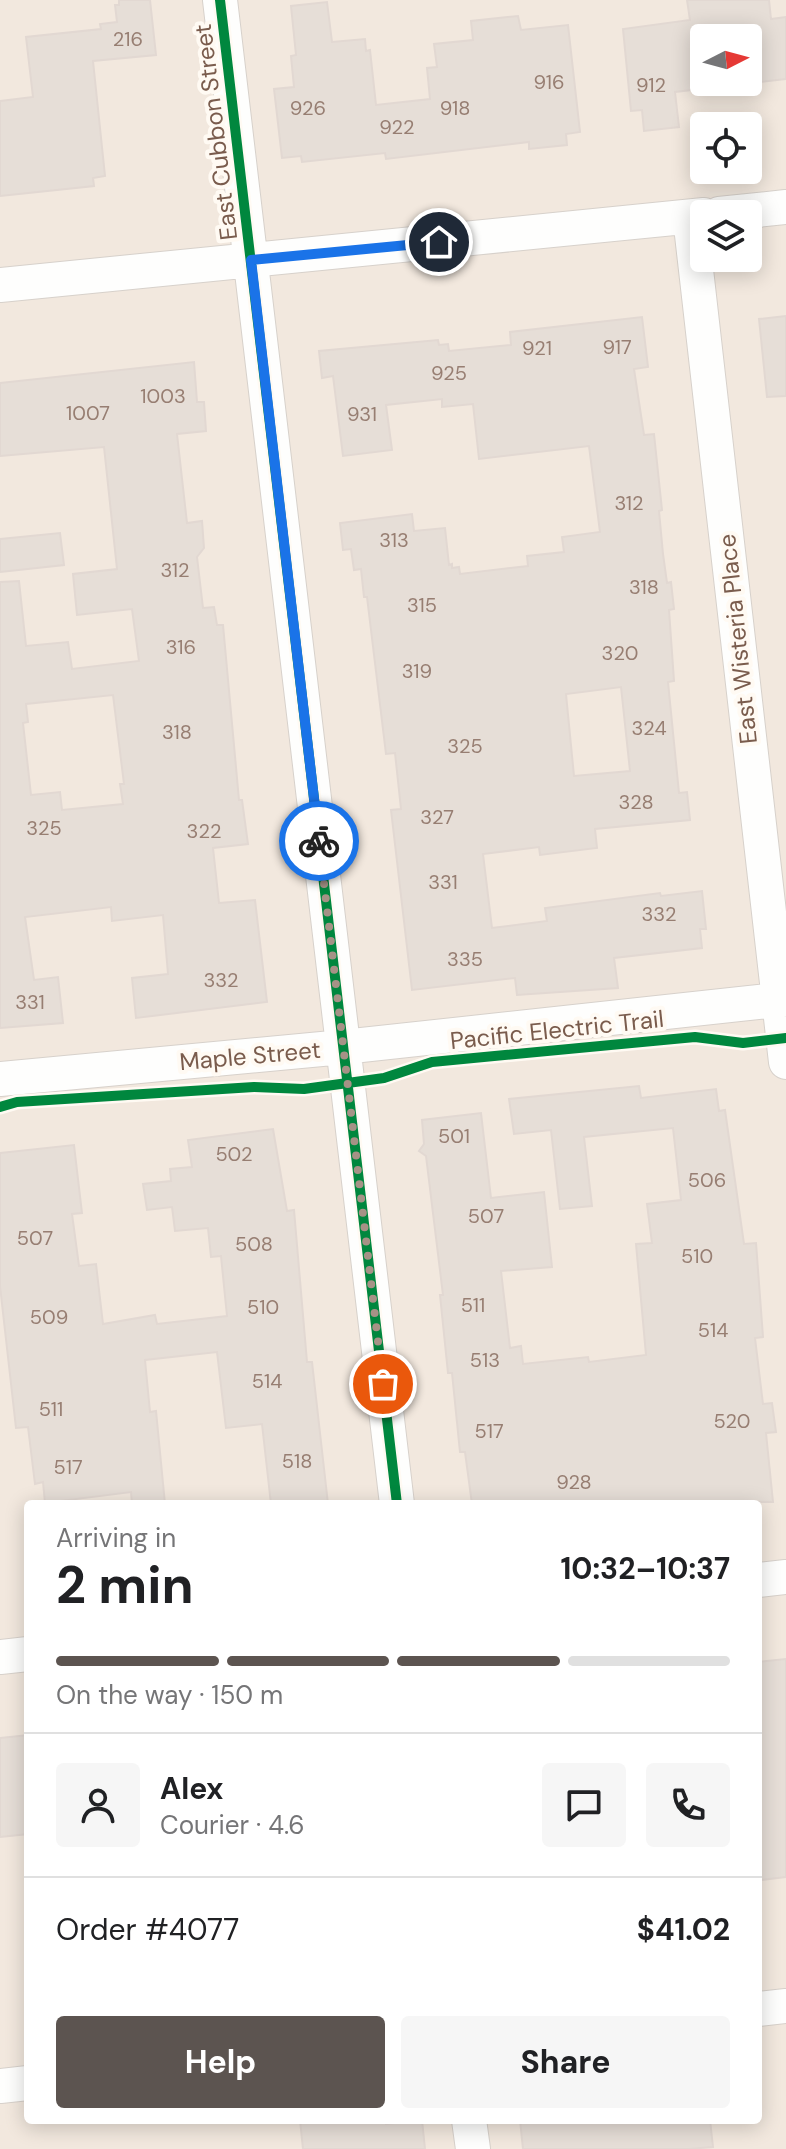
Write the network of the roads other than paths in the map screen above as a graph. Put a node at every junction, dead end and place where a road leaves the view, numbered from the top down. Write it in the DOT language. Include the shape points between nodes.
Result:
graph roads {
  1 [pos="220,0"];
  2 [pos="786,207"];
  3 [pos="762,209"];
  4 [pos="690,216"];
  5 [pos="251,260"];
  6 [pos="710,272"];
  7 [pos="0,285"];
  8 [pos="782,1000"];
  9 [pos="343,1047"];
  10 [pos="786,1062"];
  11 [pos="0,1079"];
  12 [pos="397,1500"];
  13 [pos="786,1577"];
  14 [pos="762,1580"];
  15 [pos="24,1654"];
  16 [pos="0,1657"];
  17 [pos="786,2006"];
  18 [pos="762,2009"];
  19 [pos="24,2083"];
  20 [pos="0,2086"];
  21 [pos="470,2124"];
  22 [pos="473,2149"];
  1 -- 5 [label="street, East Cubbon Street"];
  2 -- 3 [label="street"];
  4 -- 5 [label="street"];
  5 -- 7 [label="street"];
  5 -- 9 [label="street, East Cubbon Street"];
  6 -- 8 [label="street, East Wisteria Place"];
  8 -- 9 [label="street, Maple Street"];
  8 -- 10 [label="street, East Wisteria Place"];
  9 -- 11 [label="street, Maple Street"];
  9 -- 12 [label="street, East Cubbon Street"];
  13 -- 14 [label="street"];
  15 -- 16 [label="street"];
  17 -- 18 [label="street"];
  19 -- 20 [label="street"];
  21 -- 22 [label="street"];
}
